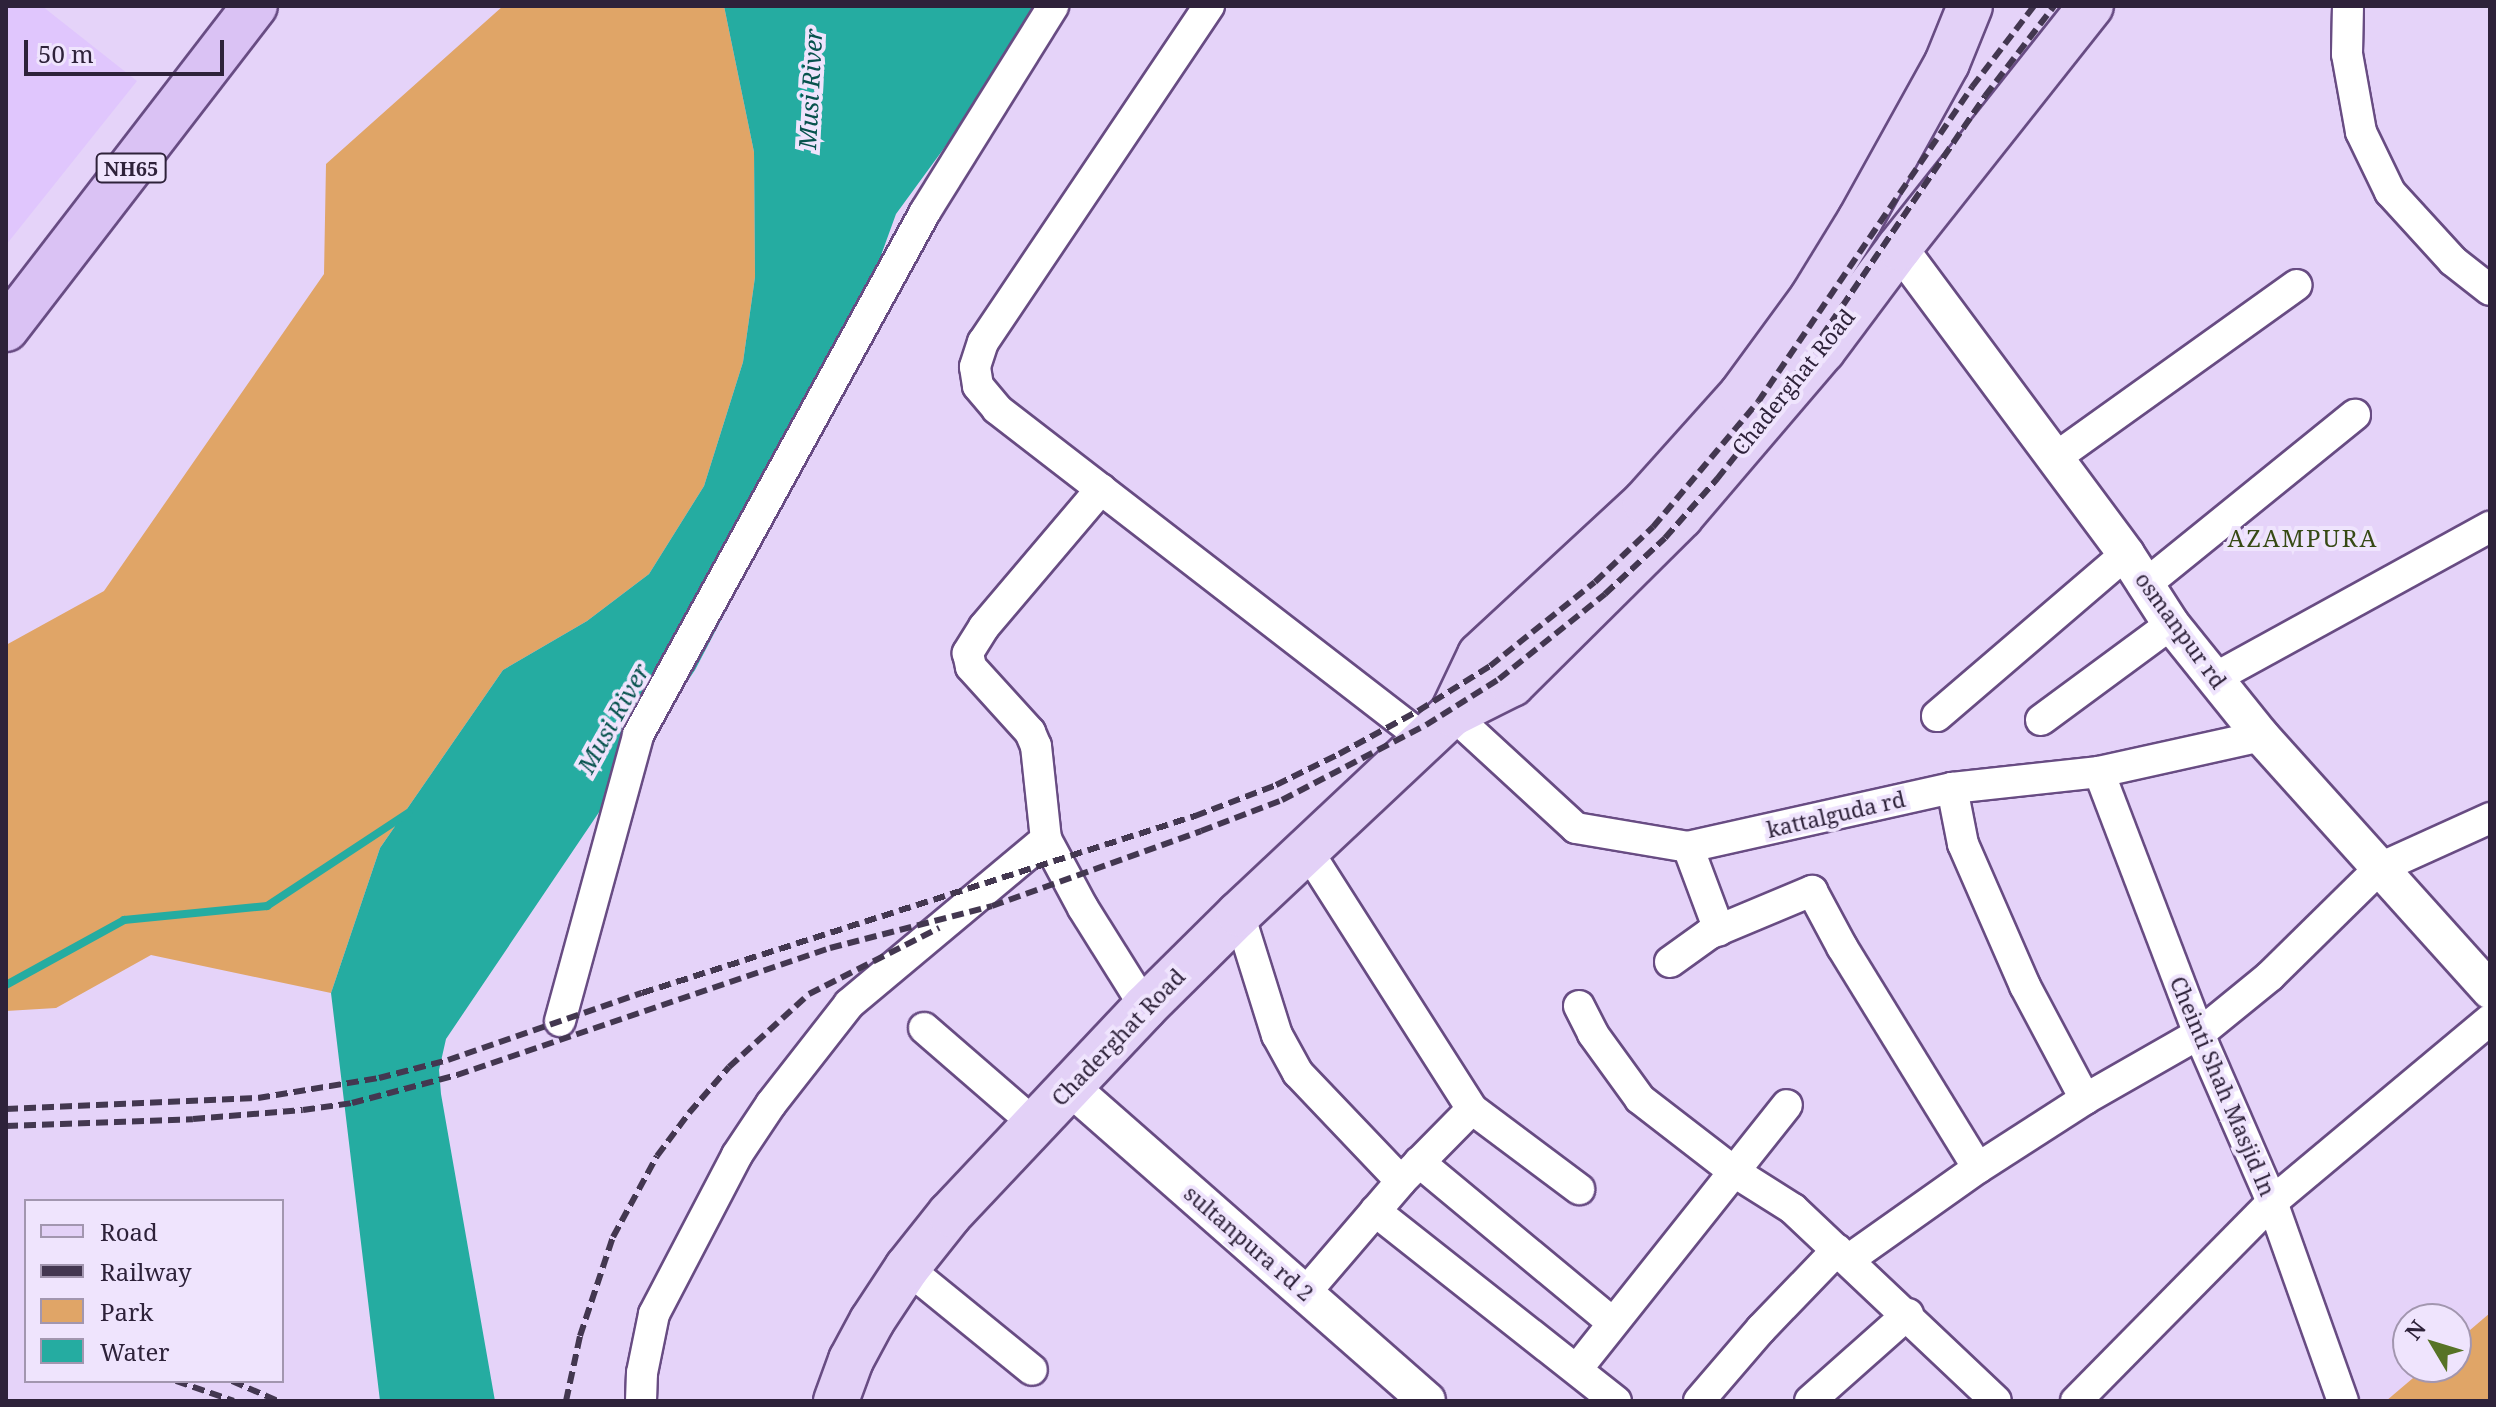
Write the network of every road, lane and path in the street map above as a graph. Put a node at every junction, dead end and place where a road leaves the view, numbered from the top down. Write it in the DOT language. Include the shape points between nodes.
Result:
graph roads {
  1 [pos="217,6"];
  2 [pos="255,6"];
  3 [pos="1053,6"];
  4 [pos="1209,6"];
  5 [pos="1970,6"];
  6 [pos="2091,6"];
  7 [pos="2348,6"];
  8 [pos="1899,248"];
  9 [pos="6,280"];
  10 [pos="2297,285"];
  11 [pos="2490,290"];
  12 [pos="6,329"];
  13 [pos="2355,415"];
  14 [pos="2055,458"];
  15 [pos="1101,489"];
  16 [pos="2490,527"];
  17 [pos="2126,554"];
  18 [pos="2146,584"];
  19 [pos="2171,624"];
  20 [pos="2215,678"];
  21 [pos="1937,716"];
  22 [pos="2041,720"];
  23 [pos="1438,727"];
  24 [pos="2261,736"];
  25 [pos="2099,772"];
  26 [pos="1952,788"];
  27 [pos="2490,818"];
  28 [pos="1046,839"];
  29 [pos="1688,847"];
  30 [pos="1307,850"];
  31 [pos="2380,868"];
  32 [pos="1239,914"];
  33 [pos="1719,930"];
  34 [pos="1670,962"];
  35 [pos="2490,990"];
  36 [pos="1579,1006"];
  37 [pos="1145,1007"];
  38 [pos="2490,1020"];
  39 [pos="560,1021"];
  40 [pos="924,1028"];
  41 [pos="2199,1034"];
  42 [pos="1070,1087"];
  43 [pos="2085,1099"];
  44 [pos="1787,1105"];
  45 [pos="1472,1109"];
  46 [pos="1035,1124"];
  47 [pos="1978,1168"];
  48 [pos="1733,1171"];
  49 [pos="1410,1172"];
  50 [pos="1579,1189"];
  51 [pos="2272,1202"];
  52 [pos="1375,1211"];
  53 [pos="1842,1255"];
  54 [pos="907,1268"];
  55 [pos="1306,1292"];
  56 [pos="1908,1314"];
  57 [pos="1612,1322"];
  58 [pos="1577,1369"];
  59 [pos="1032,1370"];
  60 [pos="843,1399"];
  61 [pos="641,1401"];
  62 [pos="1427,1401"];
  63 [pos="1616,1401"];
  64 [pos="1699,1401"];
  65 [pos="1810,1401"];
  66 [pos="1996,1401"];
  67 [pos="2076,1401"];
  68 [pos="2343,1401"];
  1 -- 9 [label="highway, NH65"];
  2 -- 12 [label="highway, NH65"];
  3 -- 39 [label="street" via="925,212 638,735"];
  4 -- 15 [label="street, kattalguda rd" via="983,342 975,367 978,386 997,409"];
  5 -- 23 [label="main road, Chaderghat Road" via="1947,63 1860,220 1750,383 1645,502 1480,655"];
  6 -- 8 [label="main road, Chaderghat Road"];
  7 -- 11 [label="street" via="2347,54 2361,132 2390,192 2453,261"];
  8 -- 14 [label="street, osmanpur rd"];
  8 -- 23 [label="main road, Chaderghat Road" via="1815,360 1681,516 1512,684"];
  10 -- 14 [label="street"];
  13 -- 18 [label="street"];
  14 -- 17 [label="street, osmanpur rd"];
  15 -- 23 [label="street, kattalguda rd"];
  15 -- 28 [label="street" via="968,653 971,667 1030,732 1036,746"];
  16 -- 20 [label="street"];
  17 -- 18 [label="street, osmanpur rd"];
  17 -- 21 [label="street"];
  18 -- 19 [label="street, osmanpur rd"];
  19 -- 20 [label="street, osmanpur rd"];
  19 -- 22 [label="street"];
  20 -- 24 [label="street, osmanpur rd"];
  23 -- 29 [label="street, kattalguda rd" via="1576,828"];
  23 -- 30 [label="main road, Chaderghat Road"];
  24 -- 25 [label="street, kattalguda rd"];
  24 -- 31 [label="street, osmanpur rd"];
  25 -- 26 [label="street, kattalguda rd"];
  25 -- 41 [label="street, Cheinti Shah Masjid ln"];
  26 -- 29 [label="street, kattalguda rd"];
  26 -- 43 [label="street" via="1963,844 2025,986"];
  27 -- 31 [label="street"];
  28 -- 37 [label="street"];
  28 -- 61 [label="street" via="849,1004 771,1104 737,1155 654,1314"];
  29 -- 33 [label="street"];
  30 -- 32 [label="main road, Chaderghat Road"];
  30 -- 45 [label="street"];
  31 -- 35 [label="street, osmanpur rd"];
  31 -- 41 [label="street" via="2270,976"];
  32 -- 37 [label="main road, Chaderghat Road"];
  32 -- 49 [label="street" via="1277,1035 1298,1073"];
  33 -- 34 [label="street"];
  33 -- 47 [label="street" via="1812,891"];
  36 -- 48 [label="street" via="1640,1099"];
  37 -- 42 [label="main road, Chaderghat Road"];
  38 -- 51 [label="street"];
  40 -- 46 [label="street"];
  41 -- 43 [label="street"];
  41 -- 51 [label="street, Cheinti Shah Masjid ln"];
  42 -- 46 [label="main road, Chaderghat Road"];
  42 -- 55 [label="street, sultanpura rd 2"];
  43 -- 47 [label="street"];
  44 -- 48 [label="street"];
  45 -- 49 [label="street"];
  45 -- 50 [label="street"];
  46 -- 54 [label="main road, Chaderghat Road"];
  47 -- 53 [label="street"];
  48 -- 53 [label="street" via="1793,1209"];
  48 -- 57 [label="street"];
  49 -- 52 [label="street"];
  49 -- 57 [label="street"];
  51 -- 67 [label="street"];
  51 -- 68 [label="street, Cheinti Shah Masjid ln"];
  52 -- 55 [label="street"];
  52 -- 58 [label="street"];
  53 -- 56 [label="street"];
  53 -- 64 [label="street" via="1761,1329"];
  54 -- 59 [label="street"];
  54 -- 60 [label="main road, Chaderghat Road" via="865,1334"];
  55 -- 62 [label="street, sultanpura rd 2"];
  56 -- 65 [label="street"];
  56 -- 66 [label="street"];
  57 -- 58 [label="street"];
  58 -- 63 [label="street"];
}
